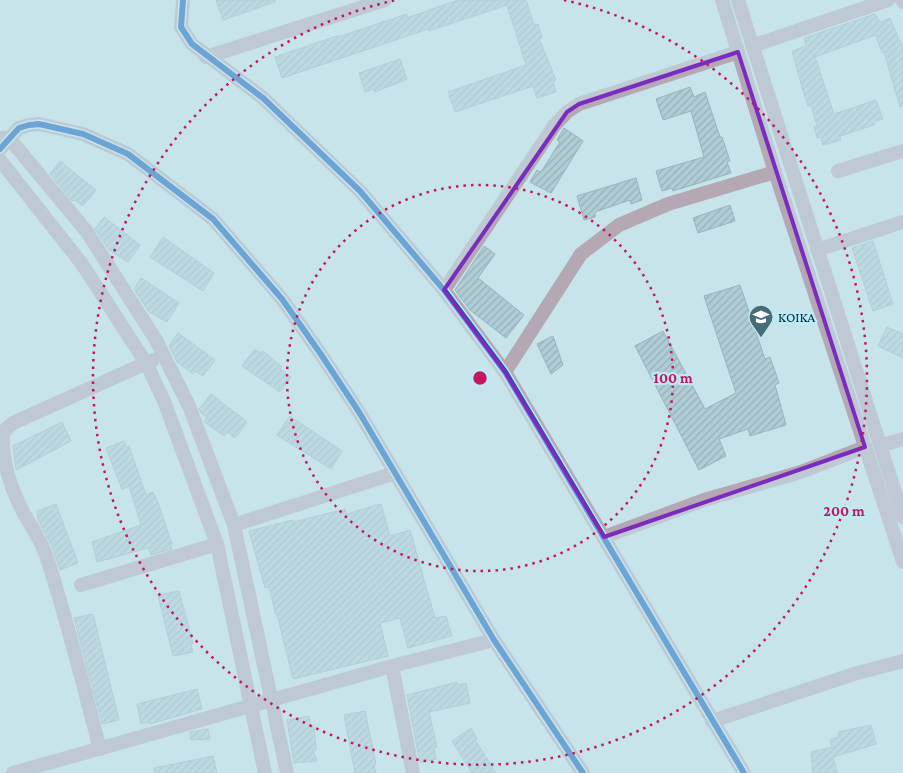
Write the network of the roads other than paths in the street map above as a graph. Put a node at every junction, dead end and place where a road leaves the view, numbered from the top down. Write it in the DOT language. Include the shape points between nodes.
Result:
graph roads {
  1 [pos="183,0"];
  2 [pos="385,0"];
  3 [pos="722,0"];
  4 [pos="738,0"];
  5 [pos="888,0"];
  6 [pos="752,46"];
  7 [pos="738,52"];
  8 [pos="206,57"];
  9 [pos="3,142"];
  10 [pos="903,151"];
  11 [pos="0,160"];
  12 [pos="838,171"];
  13 [pos="775,172"];
  14 [pos="804,210"];
  15 [pos="789,214"];
  16 [pos="903,222"];
  17 [pos="817,250"];
  18 [pos="444,290"];
  19 [pos="165,355"];
  20 [pos="146,363"];
  21 [pos="504,372"];
  22 [pos="903,439"];
  23 [pos="880,446"];
  24 [pos="865,448"];
  25 [pos="395,473"];
  26 [pos="903,517"];
  27 [pos="234,525"];
  28 [pos="604,537"];
  29 [pos="217,544"];
  30 [pos="903,562"];
  31 [pos="81,585"];
  32 [pos="494,640"];
  33 [pos="903,661"];
  34 [pos="392,666"];
  35 [pos="272,700"];
  36 [pos="251,706"];
  37 [pos="712,721"];
  38 [pos="100,750"];
  39 [pos="13,773"];
  40 [pos="264,773"];
  41 [pos="287,773"];
  42 [pos="413,773"];
  43 [pos="583,773"];
  44 [pos="744,773"];
  1 -- 8 [label="street" via="181,27"];
  2 -- 8 [label="street"];
  3 -- 7 [label="street"];
  4 -- 6 [label="street"];
  5 -- 6 [label="street"];
  6 -- 14 [label="street"];
  7 -- 13 [label="street"];
  7 -- 18 [label="street" via="579,104 567,112 554,126"];
  8 -- 18 [label="street" via="263,98 323,153 360,191"];
  9 -- 19 [label="street" via="87,232"];
  9 -- 25 [label="street" via="19,128 39,124 83,134 128,154 213,218 282,299 359,412"];
  10 -- 12 [label="street"];
  11 -- 20 [label="street" via="82,264"];
  13 -- 15 [label="street"];
  13 -- 21 [label="street" via="668,204 619,225 599,239 581,254"];
  14 -- 15 [label="street"];
  14 -- 17 [label="street"];
  15 -- 24 [label="street"];
  16 -- 17 [label="street"];
  17 -- 23 [label="street"];
  18 -- 21 [label="street"];
  19 -- 20 [label="street"];
  19 -- 27 [label="street" via="189,406"];
  20 -- 29 [label="street" via="164,401"];
  20 -- 38 [label="street" via="13,423 3,432 2,448 9,476 23,512 46,554"];
  21 -- 28 [label="street"];
  22 -- 23 [label="street"];
  23 -- 26 [label="street"];
  24 -- 28 [label="street" via="801,472 704,500"];
  24 -- 30 [label="street"];
  25 -- 27 [label="street"];
  25 -- 32 [label="street"];
  27 -- 35 [label="street"];
  28 -- 37 [label="street"];
  29 -- 31 [label="street"];
  29 -- 36 [label="street"];
  32 -- 34 [label="street"];
  32 -- 43 [label="street"];
  33 -- 37 [label="street"];
  34 -- 35 [label="street"];
  34 -- 42 [label="street"];
  35 -- 36 [label="street"];
  35 -- 41 [label="street"];
  36 -- 38 [label="street"];
  36 -- 40 [label="street"];
  37 -- 44 [label="street"];
  38 -- 39 [label="street"];
}
